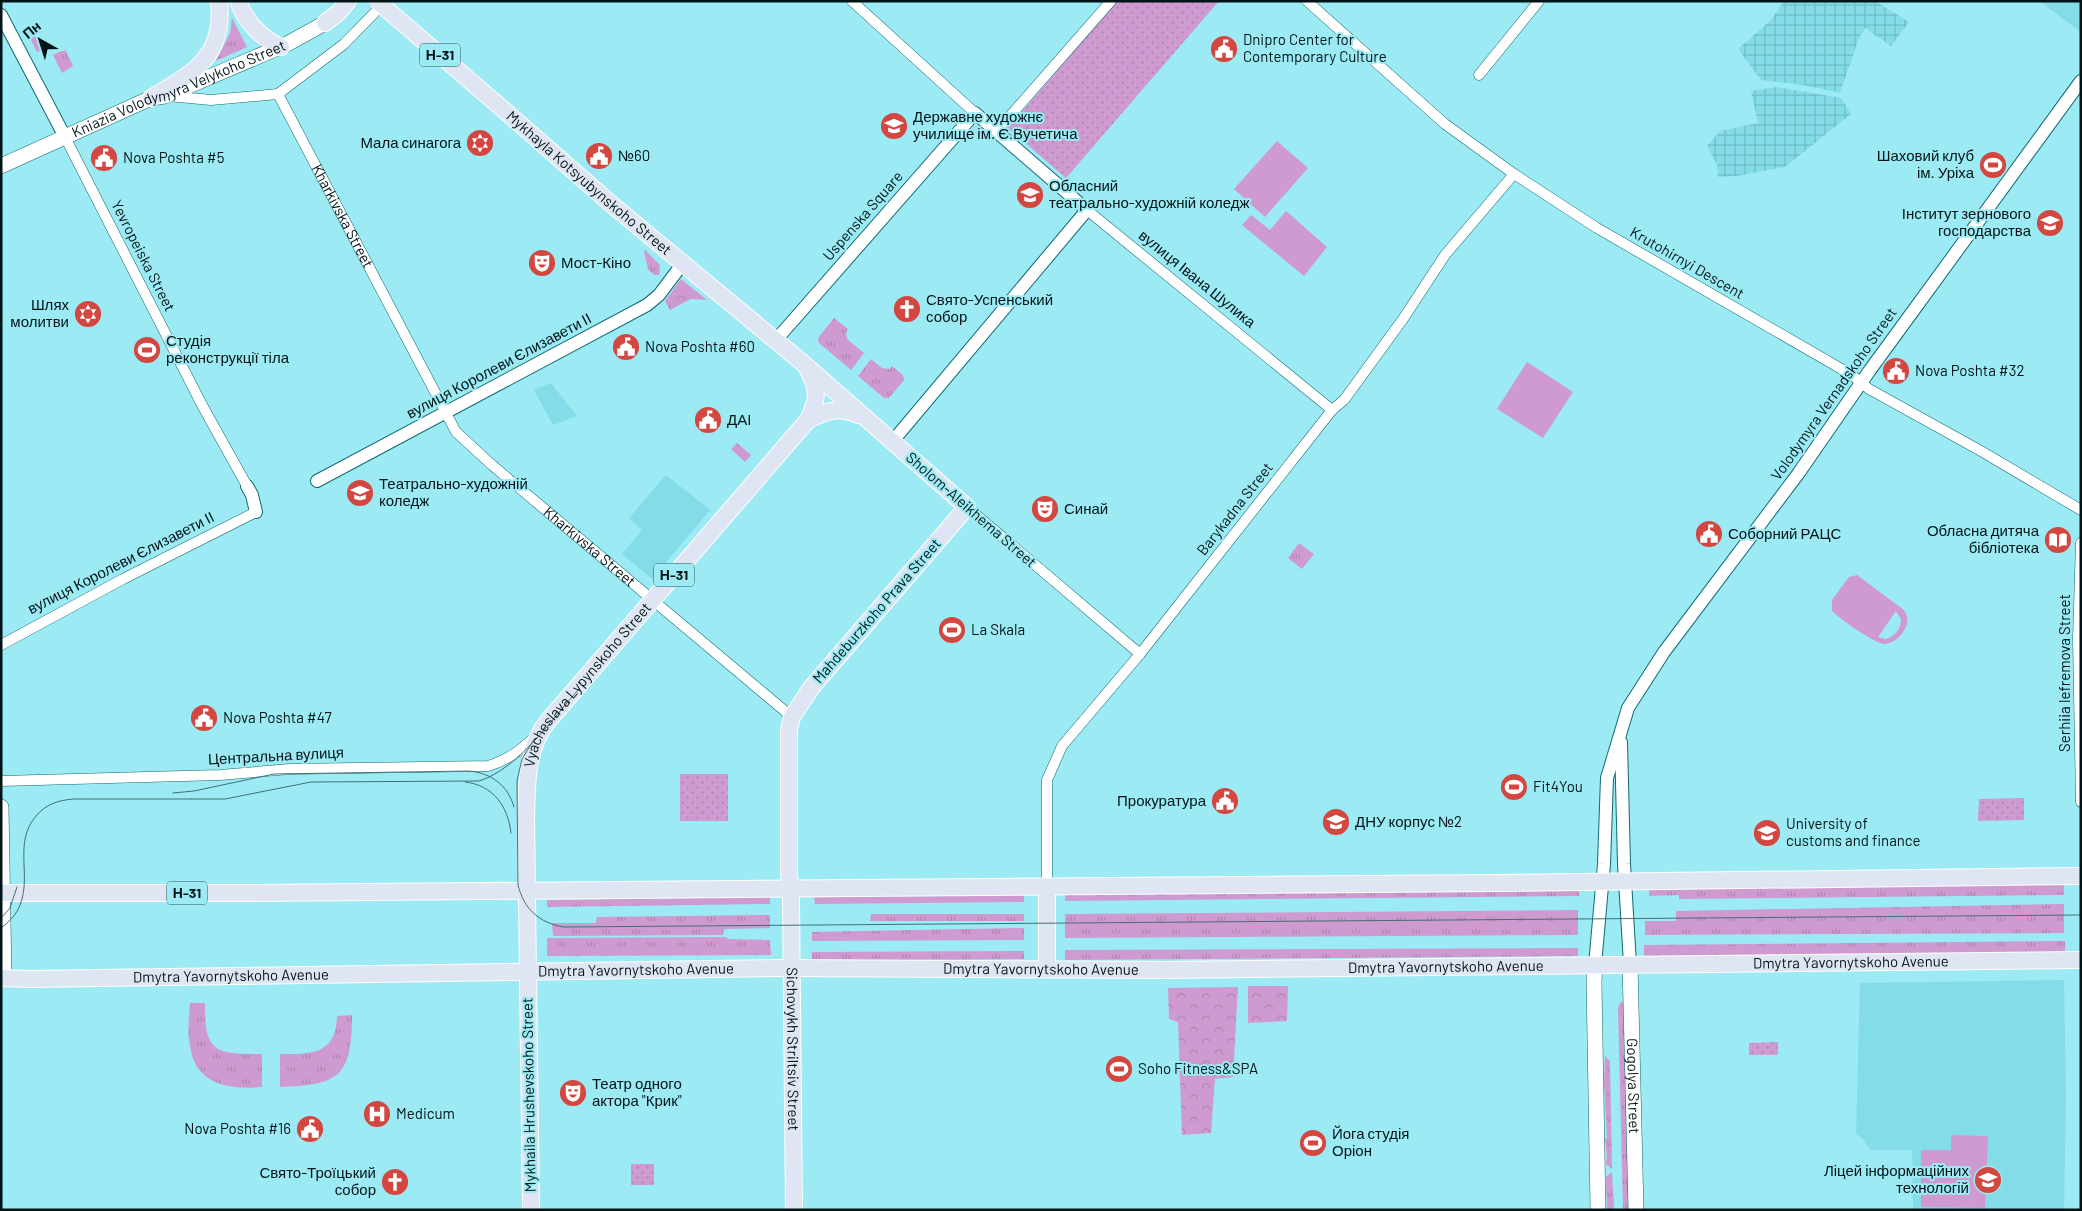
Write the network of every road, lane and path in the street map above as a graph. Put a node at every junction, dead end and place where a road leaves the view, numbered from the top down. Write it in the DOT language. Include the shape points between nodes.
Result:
graph roads {
  1 [pos="219,1"];
  2 [pos="238,1"];
  3 [pos="348,1"];
  4 [pos="376,1"];
  5 [pos="386,1"];
  6 [pos="852,1"];
  7 [pos="1111,1"];
  8 [pos="1307,1"];
  9 [pos="1539,1"];
  10 [pos="1,15"];
  11 [pos="325,23"];
  12 [pos="281,46"];
  13 [pos="1479,75"];
  14 [pos="2081,81"];
  15 [pos="278,94"];
  16 [pos="158,97"];
  17 [pos="975,113"];
  18 [pos="996,132"];
  19 [pos="65,138"];
  20 [pos="1,166"];
  21 [pos="1514,174"];
  22 [pos="1087,210"];
  23 [pos="683,263"];
  24 [pos="776,340"];
  25 [pos="804,364"];
  26 [pos="1861,382"];
  27 [pos="1332,410"];
  28 [pos="446,413"];
  29 [pos="864,418"];
  30 [pos="808,420"];
  31 [pos="892,442"];
  32 [pos="317,482"];
  33 [pos="247,486"];
  34 [pos="967,507"];
  35 [pos="2081,510"];
  36 [pos="256,512"];
  37 [pos="2081,543"];
  38 [pos="653,599"];
  39 [pos="1,644"];
  40 [pos="1140,654"];
  41 [pos="792,717"];
  42 [pos="1621,730"];
  43 [pos="540,731"];
  44 [pos="1,781"];
  45 [pos="2081,802"];
  46 [pos="1,807"];
  47 [pos="2081,876"];
  48 [pos="1625,880"];
  49 [pos="1602,881"];
  50 [pos="1046,886"];
  51 [pos="790,888"];
  52 [pos="527,890"];
  53 [pos="2,893"];
  54 [pos="2081,960"];
  55 [pos="1595,964"];
  56 [pos="1630,964"];
  57 [pos="792,969"];
  58 [pos="1046,969"];
  59 [pos="528,972"];
  60 [pos="3,978"];
  61 [pos="531,1210"];
  62 [pos="794,1210"];
  63 [pos="1598,1210"];
  64 [pos="1636,1210"];
  1 -- 16 [label="main road" via="219,27 208,56"];
  2 -- 12 [label="main road" via="256,30 270,42"];
  3 -- 11 [label="main road, Kniazia Volodymyra Velykoho Street"];
  4 -- 23 [label="main road, Mykhayla Kotsyubynskoho Street / Н-31, bridge"];
  5 -- 15 [label="street" via="344,44"];
  6 -- 17 [label="street"];
  7 -- 18 [label="street"];
  8 -- 21 [label="street, Krutohirnyi Descent" via="1445,124"];
  9 -- 13 [label="street"];
  10 -- 19 [label="street, Yevropeiska Street"];
  11 -- 12 [label="main road, Kniazia Volodymyra Velykoho Street"];
  12 -- 16 [label="main road, Kniazia Volodymyra Velykoho Street"];
  14 -- 26 [label="street, Volodymyra Vernadskoho Street"];
  15 -- 16 [label="street" via="211,100"];
  15 -- 28 [label="street, Kharkivska Street"];
  16 -- 19 [label="main road, Kniazia Volodymyra Velykoho Street"];
  17 -- 18 [label="street, вулиця Івана Шулика"];
  17 -- 24 [label="street, Uspenska Square"];
  18 -- 22 [label="street, вулиця Івана Шулика"];
  19 -- 20 [label="main road, Kniazia Volodymyra Velykoho Street"];
  19 -- 33 [label="street, Yevropeiska Street"];
  21 -- 26 [label="street, Krutohirnyi Descent" via="1597,228"];
  21 -- 27 [label="street, Barykadna Street" via="1445,255 1344,400"];
  22 -- 27 [label="street, вулиця Івана Шулика"];
  22 -- 31 [label="street"];
  23 -- 24 [label="main road, Mykhayla Kotsyubynskoho Street / Н-31"];
  23 -- 28 [label="street, вулиця Королеви Єлизавети ІІ" via="659,295 647,305"];
  24 -- 25 [label="main road, Mykhayla Kotsyubynskoho Street / Н-31"];
  25 -- 29 [label="main road, Sholom-Aleikhema Street / Н-31"];
  25 -- 30 [label="main road, Vyacheslava Lypynskoho Street / Н-31" via="816,384 817,397"];
  26 -- 35 [label="street, Krutohirnyi Descent"];
  26 -- 42 [label="street, Volodymyra Vernadskoho Street" via="1798,474 1664,652 1628,708"];
  27 -- 40 [label="street, Barykadna Street"];
  28 -- 32 [label="street, вулиця Королеви Єлизавети ІІ"];
  28 -- 38 [label="street, Kharkivska Street" via="456,432 492,465"];
  29 -- 30 [label="main road, Vyacheslava Lypynskoho Street" via="842,409 828,410"];
  29 -- 31 [label="main road, Sholom-Aleikhema Street / Н-31"];
  30 -- 38 [label="main road, Vyacheslava Lypynskoho Street / Н-31"];
  31 -- 34 [label="main road, Sholom-Aleikhema Street / Н-31"];
  33 -- 36 [label="street, Yevropeiska Street"];
  34 -- 40 [label="street, Sholom-Aleikhema Street"];
  34 -- 41 [label="main road, Mahdeburzkoho Prava Street" via="811,688"];
  36 -- 39 [label="street, вулиця Королеви Єлизавети ІІ"];
  37 -- 45 [label="street, Serhiia Iefremova Street" via="2078,639"];
  38 -- 41 [label="street, Kharkivska Street"];
  38 -- 43 [label="main road, Vyacheslava Lypynskoho Street / Н-31"];
  40 -- 50 [label="street, Barykadna Street" via="1062,746 1047,780"];
  41 -- 51 [label="main road" via="789,730"];
  42 -- 48 [label="street, Volodymyra Vernadskoho Street"];
  42 -- 49 [label="street, Volodymyra Vernadskoho Street" via="1607,778"];
  43 -- 44 [label="street, Центральна вулиця" via="516,754 488,766 290,768 220,775"];
  43 -- 52 [label="main road, Vyacheslava Lypynskoho Street / Н-31" via="533,749 527,788"];
  46 -- 53 [label="main road"];
  47 -- 48 [label="main road"];
  48 -- 49 [label="main road"];
  48 -- 56 [label="street, Volodymyra Vernadskoho Street"];
  49 -- 50 [label="main road"];
  49 -- 55 [label="street, Volodymyra Vernadskoho Street"];
  50 -- 51 [label="main road"];
  50 -- 58 [label="main road"];
  51 -- 52 [label="main road"];
  51 -- 57 [label="main road, Sichovykh Striltsiv Street"];
  52 -- 53 [label="main road, Н-31"];
  52 -- 59 [label="main road, Mykhaila Hrushevskoho Street"];
  53 -- 60 [label="main road"];
  54 -- 56 [label="main road, Dmytra Yavornytskoho Avenue"];
  55 -- 56 [label="main road, Dmytra Yavornytskoho Avenue"];
  55 -- 58 [label="main road, Dmytra Yavornytskoho Avenue" via="1227,970"];
  55 -- 63 [label="main road"];
  56 -- 64 [label="main road, Gogolya Street"];
  57 -- 58 [label="main road, Dmytra Yavornytskoho Avenue"];
  57 -- 59 [label="main road, Dmytra Yavornytskoho Avenue"];
  57 -- 62 [label="main road, Sichovykh Striltsiv Street"];
  59 -- 60 [label="main road, Dmytra Yavornytskoho Avenue"];
  59 -- 61 [label="main road, Mykhaila Hrushevskoho Street"];
}
